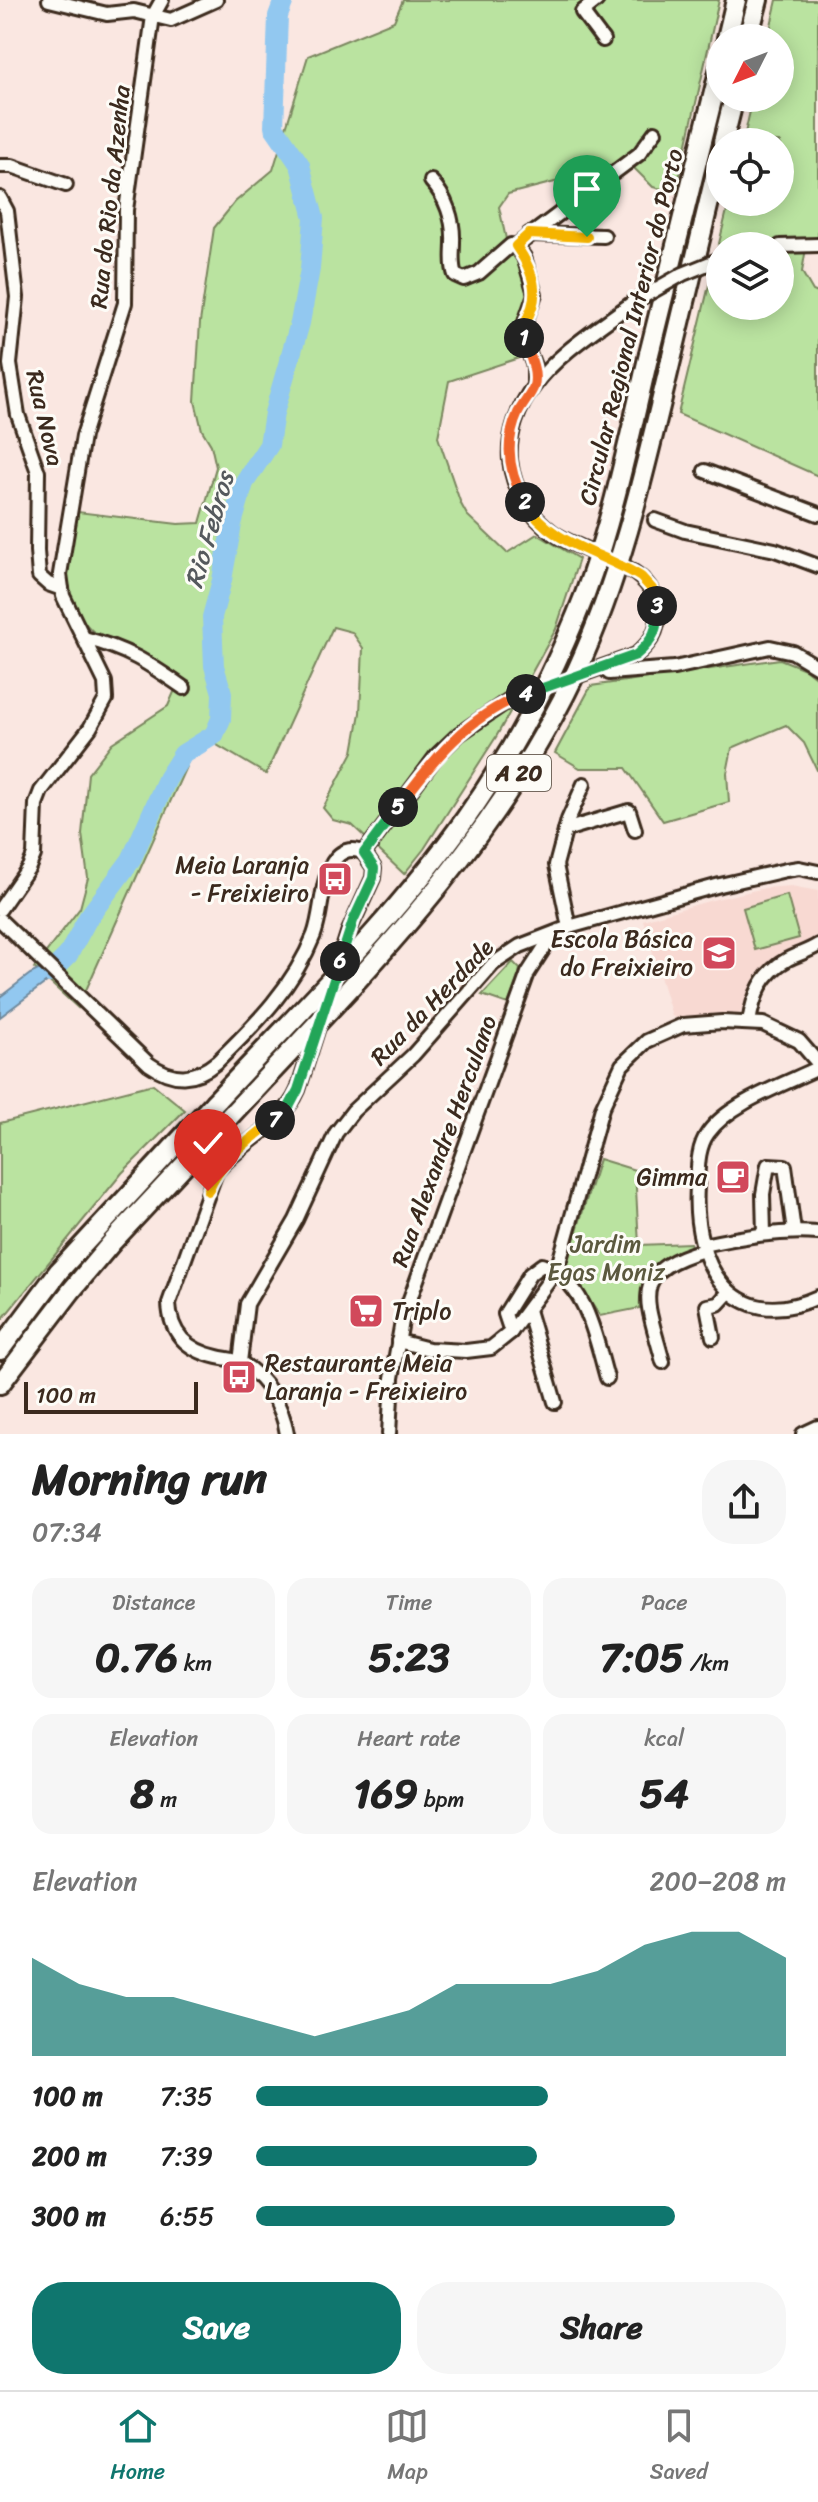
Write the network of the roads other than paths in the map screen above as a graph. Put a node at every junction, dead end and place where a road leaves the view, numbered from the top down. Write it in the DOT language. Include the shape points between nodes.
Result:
graph roads {
  1 [pos="49,0"];
  2 [pos="162,0"];
  3 [pos="216,0"];
  4 [pos="597,0"];
  5 [pos="736,0"];
  6 [pos="758,0"];
  7 [pos="153,16"];
  8 [pos="730,24"];
  9 [pos="752,24"];
  10 [pos="603,40"];
  11 [pos="709,112"];
  12 [pos="655,132"];
  13 [pos="0,166"];
  14 [pos="431,181"];
  15 [pos="66,185"];
  16 [pos="0,198"];
  17 [pos="706,214"];
  18 [pos="529,234"];
  19 [pos="604,236"];
  20 [pos="818,245"];
  21 [pos="516,246"];
  22 [pos="794,246"];
  23 [pos="706,265"];
  24 [pos="534,386"];
  25 [pos="705,471"];
  26 [pos="818,514"];
  27 [pos="655,520"];
  28 [pos="818,566"];
  29 [pos="62,589"];
  30 [pos="84,638"];
  31 [pos="818,667"];
  32 [pos="604,668"];
  33 [pos="184,688"];
  34 [pos="584,784"];
  35 [pos="565,830"];
  36 [pos="635,830"];
  37 [pos="364,853"];
  38 [pos="816,867"];
  39 [pos="0,909"];
  40 [pos="0,920"];
  41 [pos="569,927"];
  42 [pos="818,945"];
  43 [pos="749,1023"];
  44 [pos="818,1065"];
  45 [pos="794,1231"];
  46 [pos="818,1233"];
  47 [pos="764,1234"];
  48 [pos="703,1248"];
  49 [pos="557,1270"];
  50 [pos="729,1292"];
  51 [pos="818,1297"];
  52 [pos="528,1310"];
  53 [pos="511,1332"];
  54 [pos="713,1337"];
  55 [pos="398,1341"];
  56 [pos="0,1350"];
  57 [pos="240,1362"];
  58 [pos="663,1362"];
  59 [pos="607,1378"];
  60 [pos="0,1384"];
  61 [pos="555,1402"];
  62 [pos="818,1427"];
  63 [pos="287,1434"];
  64 [pos="389,1434"];
  65 [pos="803,1434"];
  1 -- 7 [label="street" via="107,14 134,11"];
  2 -- 7 [label="street"];
  3 -- 7 [label="street" via="171,20"];
  4 -- 10 [label="street" via="582,12"];
  5 -- 8 [label="highway"];
  6 -- 9 [label="highway"];
  7 -- 29 [label="street, Rua do Rio da Azenha" via="126,210 125,303 83,436 63,544"];
  11 -- 56 [label="highway, Circular Regional Interior do Porto / A 20, bridge" via="617,488 584,595 517,736 423,875 95,1229"];
  12 -- 18 [label="street" via="639,154"];
  13 -- 15 [label="street"];
  14 -- 21 [label="street" via="450,214 455,275 464,279 479,273"];
  16 -- 29 [label="street, Rua Nova" via="7,211 17,297 10,364 18,415 38,472 39,576"];
  17 -- 60 [label="highway, Circular Regional Interior do Porto / A 20, bridge" via="639,495 614,575 577,669 495,814 387,948 113,1241"];
  18 -- 19 [label="street"];
  18 -- 21 [label="street"];
  20 -- 22 [label="street"];
  21 -- 24 [label="street" via="535,294 523,328"];
  23 -- 24 [label="street, bridge" via="632,303"];
  24 -- 32 [label="street" via="516,417 509,450 511,475 525,503 553,533 641,577 656,599 658,624 649,644"];
  25 -- 26 [label="street"];
  27 -- 28 [label="street"];
  29 -- 30 [label="street, Rua do Rio da Azenha"];
  30 -- 33 [label="street" via="149,662"];
  30 -- 39 [label="street, Rua do Rio da Azenha" via="105,682 106,699 41,791 34,855"];
  31 -- 32 [label="street" via="793,652 770,647 674,668 609,673"];
  32 -- 37 [label="street" via="509,700 459,734 437,755"];
  34 -- 35 [label="street"];
  35 -- 36 [label="street" via="629,811"];
  35 -- 41 [label="street" via="556,865"];
  37 -- 40 [label="street" via="350,850 335,859 313,937 272,1007 208,1070 179,1078 149,1064"];
  37 -- 57 [label="street" via="374,868 373,878 348,933 293,1101 216,1172 169,1303 183,1342"];
  38 -- 41 [label="street, Rua da Herdade" via="720,885"];
  41 -- 55 [label="street, Rua Alexandre Herculano" via="546,945 528,973"];
  41 -- 57 [label="street, Rua da Herdade" via="520,946 493,964 336,1133 296,1220 247,1304"];
  42 -- 43 [label="street" via="765,976 752,999"];
  43 -- 44 [label="street" via="799,1041"];
  43 -- 49 [label="street" via="683,1025 647,1041 622,1065 602,1108"];
  44 -- 48 [label="street" via="743,1104 706,1135 698,1157 695,1214"];
  45 -- 46 [label="street"];
  45 -- 47 [label="street"];
  45 -- 47 [label="street" via="785,1166 768,1165"];
  47 -- 48 [label="street"];
  48 -- 50 [label="street" via="715,1279"];
  48 -- 58 [label="street" via="663,1266 648,1285 646,1298"];
  49 -- 52 [label="street"];
  49 -- 53 [label="street" via="542,1265 530,1274 505,1314"];
  49 -- 59 [label="street" via="588,1312"];
  50 -- 51 [label="street" via="748,1305 774,1309"];
  50 -- 54 [label="street" via="718,1304 707,1306"];
  52 -- 53 [label="street"];
  52 -- 61 [label="street"];
  53 -- 55 [label="street" via="491,1348 466,1351"];
  55 -- 64 [label="street, Rua Alexandre Herculano"];
  57 -- 63 [label="street" via="273,1396"];
  62 -- 65 [label="street"];
}
